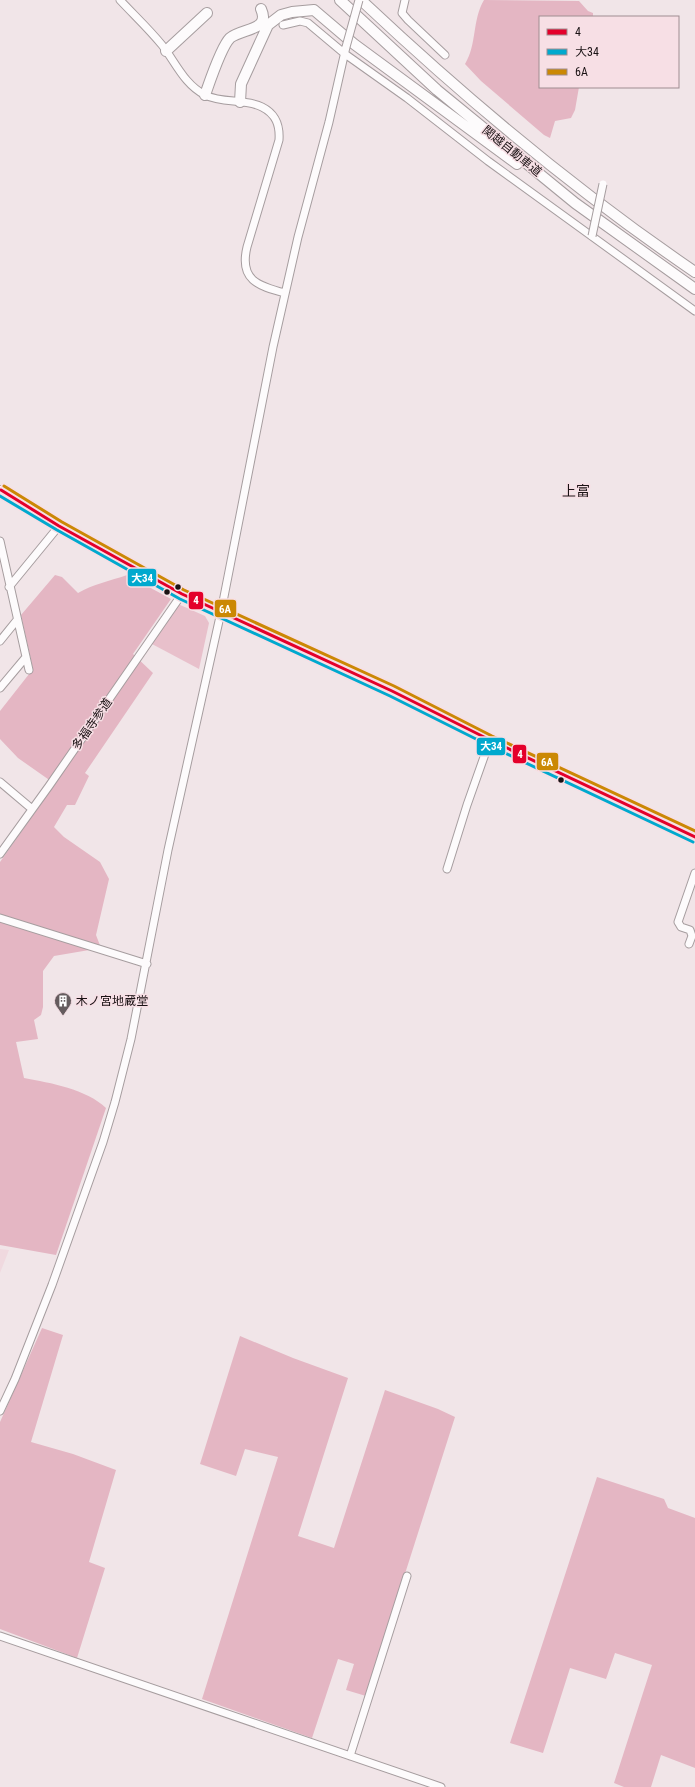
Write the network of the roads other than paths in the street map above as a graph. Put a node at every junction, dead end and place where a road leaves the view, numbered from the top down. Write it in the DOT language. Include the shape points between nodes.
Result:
graph roads {
  1 [pos="120,0"];
  2 [pos="340,0"];
  3 [pos="360,0"];
  4 [pos="405,0"];
  5 [pos="261,9"];
  6 [pos="207,13"];
  7 [pos="283,25"];
  8 [pos="346,50"];
  9 [pos="166,51"];
  10 [pos="445,55"];
  11 [pos="204,95"];
  12 [pos="240,102"];
  13 [pos="603,184"];
  14 [pos="575,203"];
  15 [pos="592,236"];
  16 [pos="695,272"];
  17 [pos="695,289"];
  18 [pos="285,293"];
  19 [pos="695,312"];
  20 [pos="0,490"];
  21 [pos="58,526"];
  22 [pos="0,541"];
  23 [pos="9,587"];
  24 [pos="182,594"];
  25 [pos="220,612"];
  26 [pos="17,620"];
  27 [pos="0,641"];
  28 [pos="26,657"];
  29 [pos="29,670"];
  30 [pos="0,688"];
  31 [pos="490,740"];
  32 [pos="0,782"];
  33 [pos="32,809"];
  34 [pos="695,836"];
  35 [pos="0,854"];
  36 [pos="447,870"];
  37 [pos="695,873"];
  38 [pos="0,918"];
  39 [pos="689,944"];
  40 [pos="147,964"];
  41 [pos="0,1411"];
  42 [pos="407,1576"];
  43 [pos="0,1636"];
  44 [pos="350,1756"];
  45 [pos="421,1784"];
  46 [pos="441,1787"];
  1 -- 9 [label="street"];
  2 -- 14 [label="highway, 関越自動車道" via="436,90"];
  3 -- 8 [label="street, bridge"];
  3 -- 16 [label="highway, 関越自動車道" via="476,105 540,158"];
  4 -- 10 [label="street" via="402,13"];
  5 -- 11 [label="highway" via="264,14 263,21 258,26 235,34 226,43"];
  6 -- 9 [label="highway"];
  7 -- 8 [label="street" via="300,21 308,23"];
  8 -- 15 [label="street" via="488,161"];
  8 -- 18 [label="street"];
  9 -- 11 [label="street" via="188,82"];
  11 -- 12 [label="street"];
  12 -- 14 [label="highway" via="241,84 268,25 281,15 314,10 354,44 495,148"];
  12 -- 18 [label="street" via="260,106 269,111 277,121 280,131 276,153 245,253 250,278 259,285"];
  13 -- 15 [label="street, bridge"];
  14 -- 17 [label="highway, 関越自動車道"];
  15 -- 19 [label="street"];
  18 -- 25 [label="street"];
  20 -- 21 [label="main road"];
  21 -- 23 [label="street"];
  21 -- 24 [label="main road"];
  22 -- 23 [label="street"];
  23 -- 26 [label="street"];
  24 -- 25 [label="main road"];
  24 -- 33 [label="street, 多福寺参道"];
  25 -- 31 [label="main road" via="392,691"];
  25 -- 40 [label="street" via="168,850"];
  26 -- 27 [label="street"];
  26 -- 28 [label="street"];
  28 -- 29 [label="street"];
  28 -- 30 [label="street"];
  31 -- 34 [label="main road"];
  31 -- 36 [label="street"];
  32 -- 33 [label="street"];
  33 -- 35 [label="street, 多福寺参道"];
  37 -- 39 [label="street" via="678,922 681,927 690,930 692,936"];
  38 -- 40 [label="street"];
  40 -- 41 [label="street" via="129,1046 103,1142 52,1285"];
  42 -- 44 [label="street"];
  43 -- 44 [label="street"];
  44 -- 45 [label="street"];
  45 -- 46 [label="street"];
}
